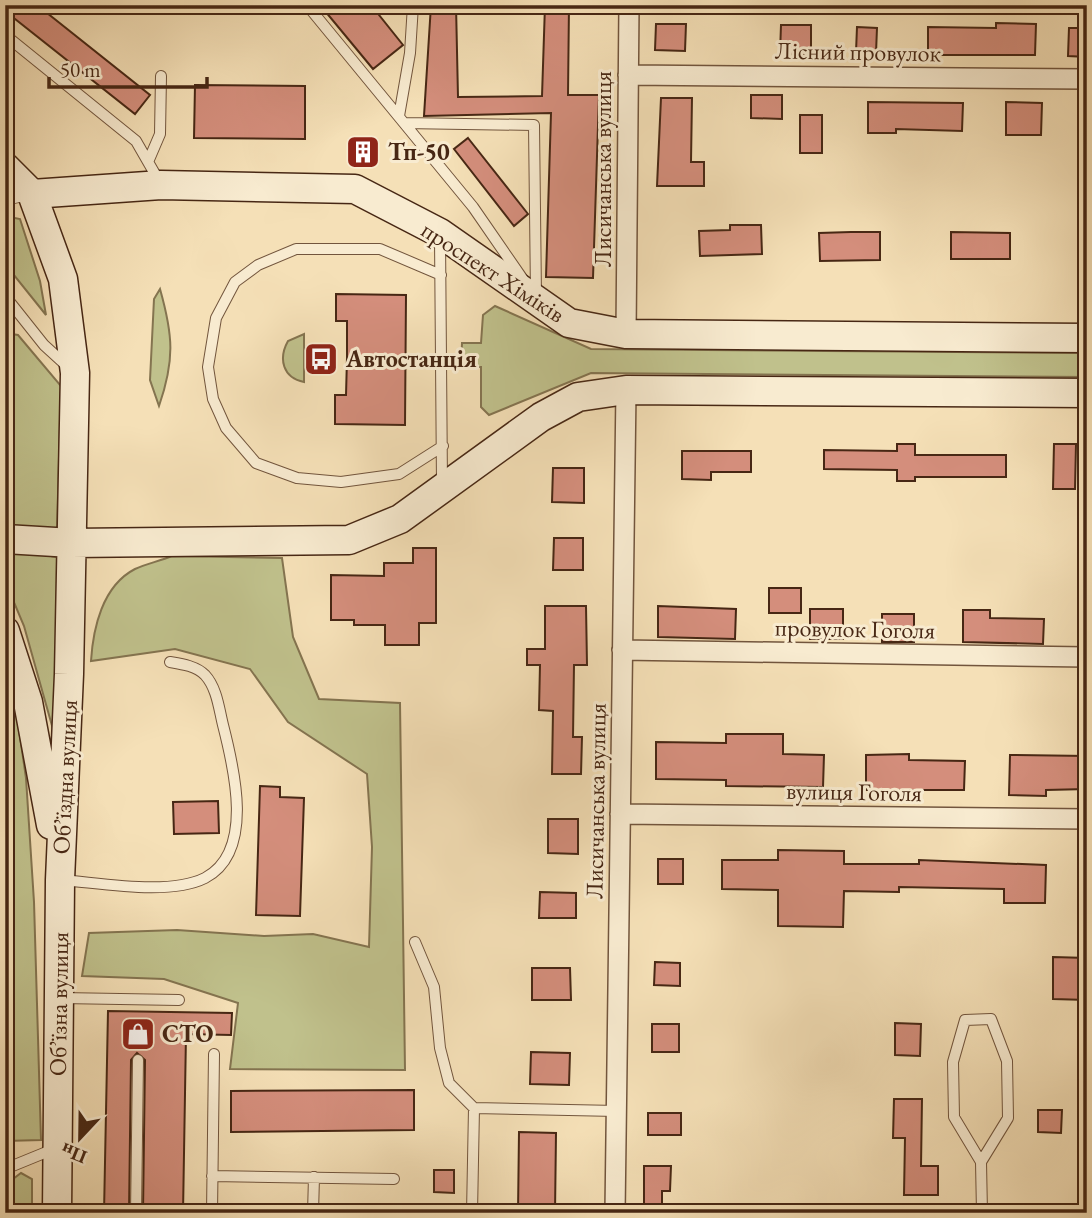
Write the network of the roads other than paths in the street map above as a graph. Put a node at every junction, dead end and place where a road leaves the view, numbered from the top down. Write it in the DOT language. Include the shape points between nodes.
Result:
graph roads {
  1 [pos="307,5"];
  2 [pos="414,5"];
  3 [pos="629,5"];
  4 [pos="5,35"];
  5 [pos="628,75"];
  6 [pos="161,76"];
  7 [pos="1087,79"];
  8 [pos="401,119"];
  9 [pos="5,167"];
  10 [pos="154,173"];
  11 [pos="19,197"];
  12 [pos="440,233"];
  13 [pos="441,275"];
  14 [pos="5,296"];
  15 [pos="536,299"];
  16 [pos="626,334"];
  17 [pos="1087,338"];
  18 [pos="75,373"];
  19 [pos="626,390"];
  20 [pos="1087,393"];
  21 [pos="443,446"];
  22 [pos="442,491"];
  23 [pos="5,539"];
  24 [pos="72,543"];
  25 [pos="5,631"];
  26 [pos="622,650"];
  27 [pos="1087,657"];
  28 [pos="170,662"];
  29 [pos="620,814"];
  30 [pos="1087,819"];
  31 [pos="60,880"];
  32 [pos="415,943"];
  33 [pos="59,998"];
  34 [pos="179,1000"];
  35 [pos="214,1054"];
  36 [pos="138,1060"];
  37 [pos="474,1108"];
  38 [pos="617,1111"];
  39 [pos="57,1147"];
  40 [pos="981,1163"];
  41 [pos="5,1169"];
  42 [pos="212,1176"];
  43 [pos="314,1177"];
  44 [pos="394,1179"];
  45 [pos="5,1210"];
  46 [pos="10,1213"];
  47 [pos="57,1213"];
  48 [pos="136,1213"];
  49 [pos="212,1213"];
  50 [pos="313,1213"];
  51 [pos="472,1213"];
  52 [pos="615,1213"];
  53 [pos="982,1213"];
  1 -- 8 [label="lane"];
  2 -- 8 [label="lane"];
  3 -- 5 [label="street, Лисичанська вулиця"];
  4 -- 10 [label="lane" via="136,141"];
  5 -- 7 [label="street, Лісний провулок"];
  5 -- 16 [label="street, Лисичанська вулиця"];
  6 -- 10 [label="lane"];
  8 -- 15 [label="lane" via="473,207"];
  8 -- 15 [label="lane" via="534,125"];
  9 -- 11 [label="main road"];
  10 -- 11 [label="main road, проспект Хіміків"];
  10 -- 12 [label="main road, проспект Хіміків" via="355,188"];
  11 -- 18 [label="main road, Об’їздна вулиця" via="63,279"];
  12 -- 13 [label="lane"];
  12 -- 15 [label="main road, проспект Хіміків"];
  13 -- 21 [label="lane"];
  13 -- 21 [label="lane" via="380,249 296,249 258,265 235,282 216,318 208,367 213,399 226,428 256,463 297,478 341,482 399,474"];
  14 -- 18 [label="lane" via="44,345"];
  15 -- 16 [label="main road, проспект Хіміків" via="569,323"];
  16 -- 17 [label="main road, проспект Хіміків"];
  18 -- 24 [label="main road, Об’їздна вулиця"];
  19 -- 20 [label="main road"];
  19 -- 22 [label="main road" via="579,397 541,417"];
  19 -- 26 [label="street, Лисичанська вулиця"];
  21 -- 22 [label="lane"];
  22 -- 24 [label="main road" via="400,519 349,540"];
  23 -- 24 [label="main road"];
  24 -- 31 [label="main road, Об’їздна вулиця"];
  25 -- 31 [label="main road" via="33,727"];
  26 -- 27 [label="street, провулок Гоголя"];
  26 -- 29 [label="street, Лисичанська вулиця"];
  28 -- 31 [label="lane" via="191,666 205,675 216,694 239,812 229,856 205,878 166,887"];
  29 -- 30 [label="street, вулиця Гоголя"];
  29 -- 38 [label="street, Лисичанська вулиця"];
  31 -- 33 [label="main road, Об’їзна вулиця"];
  32 -- 37 [label="lane" via="434,987 440,1048 450,1083"];
  33 -- 34 [label="lane"];
  33 -- 39 [label="main road, Об’їзна вулиця"];
  35 -- 42 [label="lane"];
  36 -- 48 [label="lane"];
  37 -- 38 [label="lane"];
  37 -- 51 [label="lane"];
  38 -- 52 [label="street, Лисичанська вулиця"];
  39 -- 41 [label="lane"];
  39 -- 47 [label="main road, Об’їзна вулиця"];
  40 -- 40 [label="lane" via="954,1117 953,1062 965,1020 991,1019 1007,1061 1008,1118"];
  40 -- 53 [label="lane"];
  42 -- 43 [label="lane"];
  42 -- 49 [label="lane"];
  43 -- 44 [label="lane"];
  43 -- 50 [label="lane"];
  45 -- 46 [label="lane"];
}
